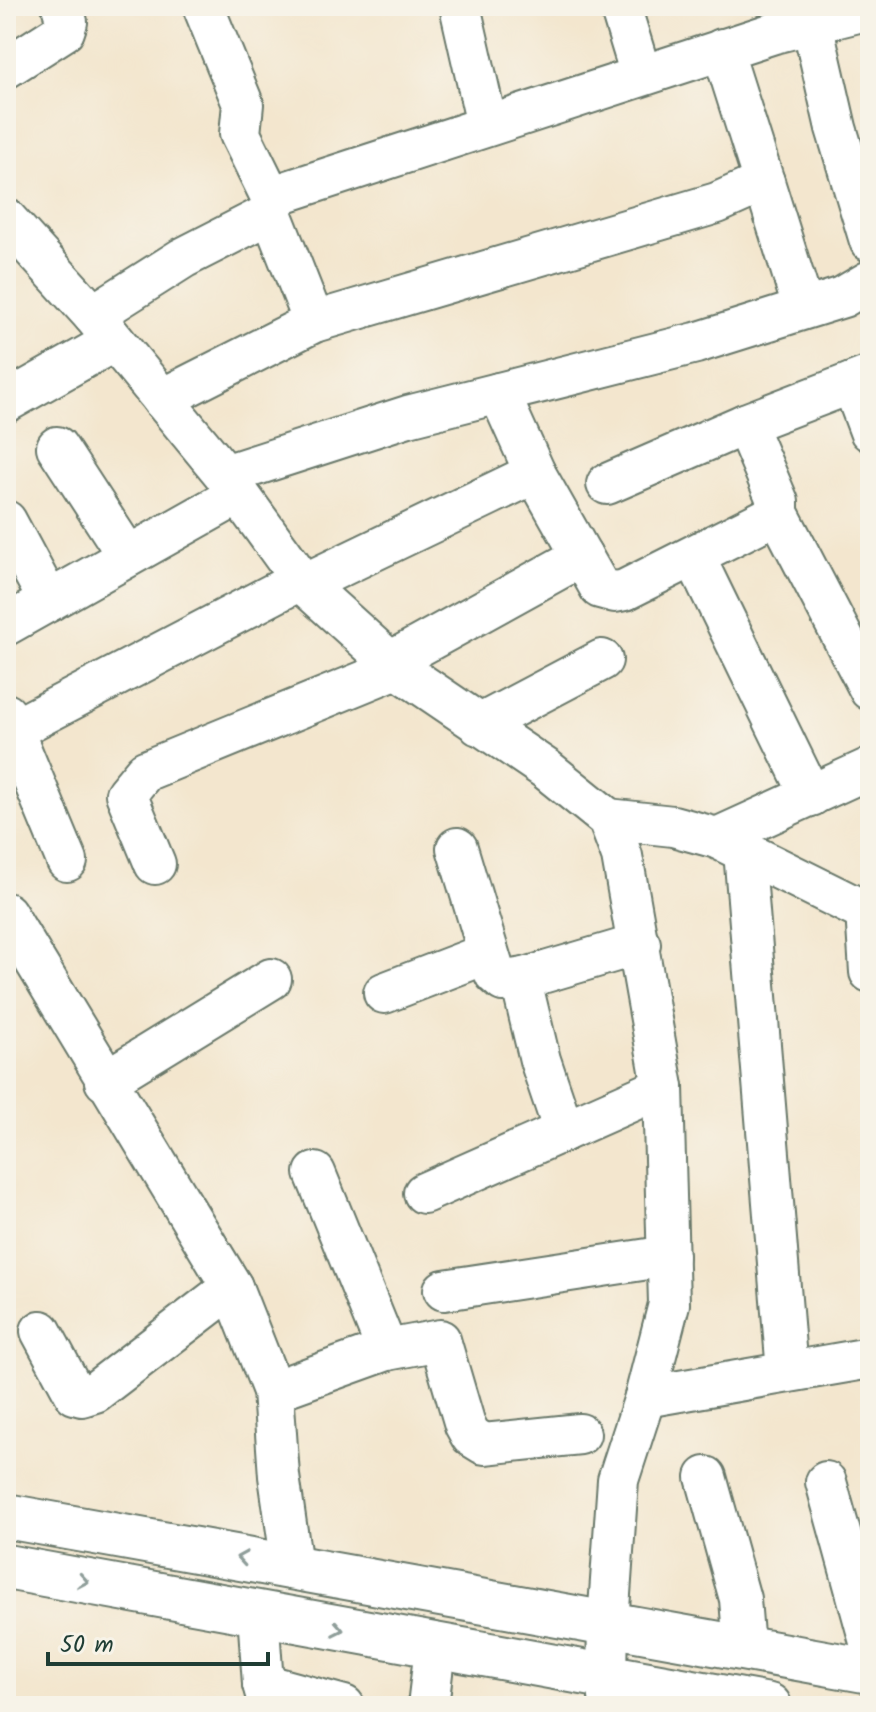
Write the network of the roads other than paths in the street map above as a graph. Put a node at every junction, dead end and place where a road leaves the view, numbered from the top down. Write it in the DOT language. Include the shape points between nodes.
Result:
graph roads {
  1 [pos="62,6"];
  2 [pos="203,6"];
  3 [pos="460,6"];
  4 [pos="620,6"];
  5 [pos="870,9"];
  6 [pos="810,14"];
  7 [pos="722,49"];
  8 [pos="6,68"];
  9 [pos="641,75"];
  10 [pos="853,124"];
  11 [pos="487,125"];
  12 [pos="764,182"];
  13 [pos="272,207"];
  14 [pos="6,219"];
  15 [pos="870,241"];
  16 [pos="870,281"];
  17 [pos="803,307"];
  18 [pos="314,322"];
  19 [pos="104,328"];
  20 [pos="861,380"];
  21 [pos="499,393"];
  22 [pos="162,399"];
  23 [pos="6,402"];
  24 [pos="745,424"];
  25 [pos="870,431"];
  26 [pos="57,447"];
  27 [pos="535,473"];
  28 [pos="232,484"];
  29 [pos="607,484"];
  30 [pos="778,513"];
  31 [pos="6,521"];
  32 [pos="128,556"];
  33 [pos="582,556"];
  34 [pos="694,556"];
  35 [pos="302,582"];
  36 [pos="49,601"];
  37 [pos="6,625"];
  38 [pos="602,660"];
  39 [pos="393,665"];
  40 [pos="864,668"];
  41 [pos="10,722"];
  42 [pos="479,725"];
  43 [pos="870,768"];
  44 [pos="811,796"];
  45 [pos="608,819"];
  46 [pos="730,845"];
  47 [pos="457,848"];
  48 [pos="67,861"];
  49 [pos="155,864"];
  50 [pos="869,900"];
  51 [pos="6,913"];
  52 [pos="640,944"];
  53 [pos="488,953"];
  54 [pos="870,972"];
  55 [pos="525,978"];
  56 [pos="271,979"];
  57 [pos="384,993"];
  58 [pos="105,1081"];
  59 [pos="663,1087"];
  60 [pos="564,1131"];
  61 [pos="315,1173"];
  62 [pos="424,1193"];
  63 [pos="668,1256"];
  64 [pos="232,1287"];
  65 [pos="444,1290"];
  66 [pos="41,1331"];
  67 [pos="387,1350"];
  68 [pos="870,1358"];
  69 [pos="787,1372"];
  70 [pos="273,1391"];
  71 [pos="645,1397"];
  72 [pos="580,1434"];
  73 [pos="706,1477"];
  74 [pos="826,1482"];
  75 [pos="6,1516"];
  76 [pos="291,1558"];
  77 [pos="6,1567"];
  78 [pos="258,1613"];
  79 [pos="609,1615"];
  80 [pos="744,1638"];
  81 [pos="870,1642"];
  82 [pos="435,1648"];
  83 [pos="870,1650"];
  84 [pos="870,1670"];
  85 [pos="608,1692"];
  86 [pos="266,1695"];
  87 [pos="695,1699"];
  88 [pos="344,1706"];
  89 [pos="428,1706"];
  90 [pos="769,1706"];
  1 -- 8 [label="street" via="64,31"];
  2 -- 13 [label="street" via="243,104 240,134"];
  3 -- 11 [label="street"];
  4 -- 9 [label="street"];
  5 -- 6 [label="street"];
  6 -- 7 [label="street"];
  6 -- 10 [label="street"];
  7 -- 9 [label="street"];
  7 -- 12 [label="street"];
  9 -- 11 [label="street"];
  10 -- 15 [label="street"];
  11 -- 13 [label="street" via="285,192"];
  12 -- 17 [label="street"];
  12 -- 18 [label="street" via="717,203"];
  13 -- 18 [label="street"];
  13 -- 19 [label="street" via="183,258"];
  14 -- 19 [label="street"];
  16 -- 17 [label="street" via="843,297"];
  17 -- 21 [label="street" via="696,343"];
  18 -- 22 [label="street"];
  19 -- 22 [label="street"];
  19 -- 23 [label="street"];
  20 -- 24 [label="street"];
  20 -- 25 [label="street"];
  21 -- 27 [label="street"];
  21 -- 28 [label="street" via="408,416"];
  22 -- 28 [label="street"];
  24 -- 29 [label="street"];
  24 -- 30 [label="street"];
  26 -- 32 [label="street"];
  27 -- 33 [label="street"];
  27 -- 35 [label="street"];
  28 -- 32 [label="street"];
  28 -- 35 [label="street"];
  30 -- 34 [label="street"];
  30 -- 40 [label="street"];
  31 -- 36 [label="street"];
  32 -- 36 [label="street"];
  33 -- 34 [label="street" via="600,588 615,592"];
  33 -- 39 [label="street"];
  34 -- 44 [label="street"];
  35 -- 39 [label="street"];
  35 -- 41 [label="street"];
  36 -- 37 [label="street"];
  38 -- 42 [label="street"];
  39 -- 42 [label="street"];
  39 -- 49 [label="street" via="145,771 126,794"];
  41 -- 48 [label="street"];
  42 -- 45 [label="street"];
  43 -- 44 [label="street"];
  44 -- 46 [label="street"];
  45 -- 46 [label="street" via="673,826"];
  45 -- 52 [label="street" via="622,856"];
  46 -- 50 [label="street" via="829,893"];
  46 -- 69 [label="street"];
  47 -- 53 [label="street"];
  50 -- 54 [label="street"];
  51 -- 58 [label="street"];
  52 -- 55 [label="street"];
  52 -- 59 [label="street"];
  53 -- 55 [label="street" via="503,981"];
  53 -- 57 [label="street"];
  55 -- 60 [label="street" via="540,1060"];
  56 -- 58 [label="street"];
  58 -- 64 [label="street"];
  59 -- 60 [label="street"];
  59 -- 63 [label="street"];
  60 -- 62 [label="street"];
  61 -- 67 [label="street"];
  63 -- 65 [label="street"];
  63 -- 71 [label="street" via="669,1304"];
  64 -- 66 [label="street" via="95,1392 82,1396 75,1394"];
  64 -- 70 [label="street"];
  67 -- 70 [label="street"];
  67 -- 72 [label="street" via="440,1340 465,1425 484,1444"];
  68 -- 69 [label="street"];
  69 -- 71 [label="street"];
  70 -- 76 [label="street"];
  71 -- 79 [label="street" via="618,1480"];
  73 -- 80 [label="street" via="740,1599"];
  74 -- 81 [label="street"];
  76 -- 75 [label="main road, one-way"];
  76 -- 79 [label="main road"];
  77 -- 78 [label="main road, one-way"];
  78 -- 82 [label="main road, one-way"];
  78 -- 86 [label="street"];
  79 -- 80 [label="main road"];
  79 -- 85 [label="street"];
  80 -- 83 [label="street"];
  80 -- 84 [label="main road"];
  82 -- 85 [label="main road"];
  82 -- 89 [label="street"];
  85 -- 87 [label="main road"];
  86 -- 88 [label="street"];
  87 -- 90 [label="main road"];
}
